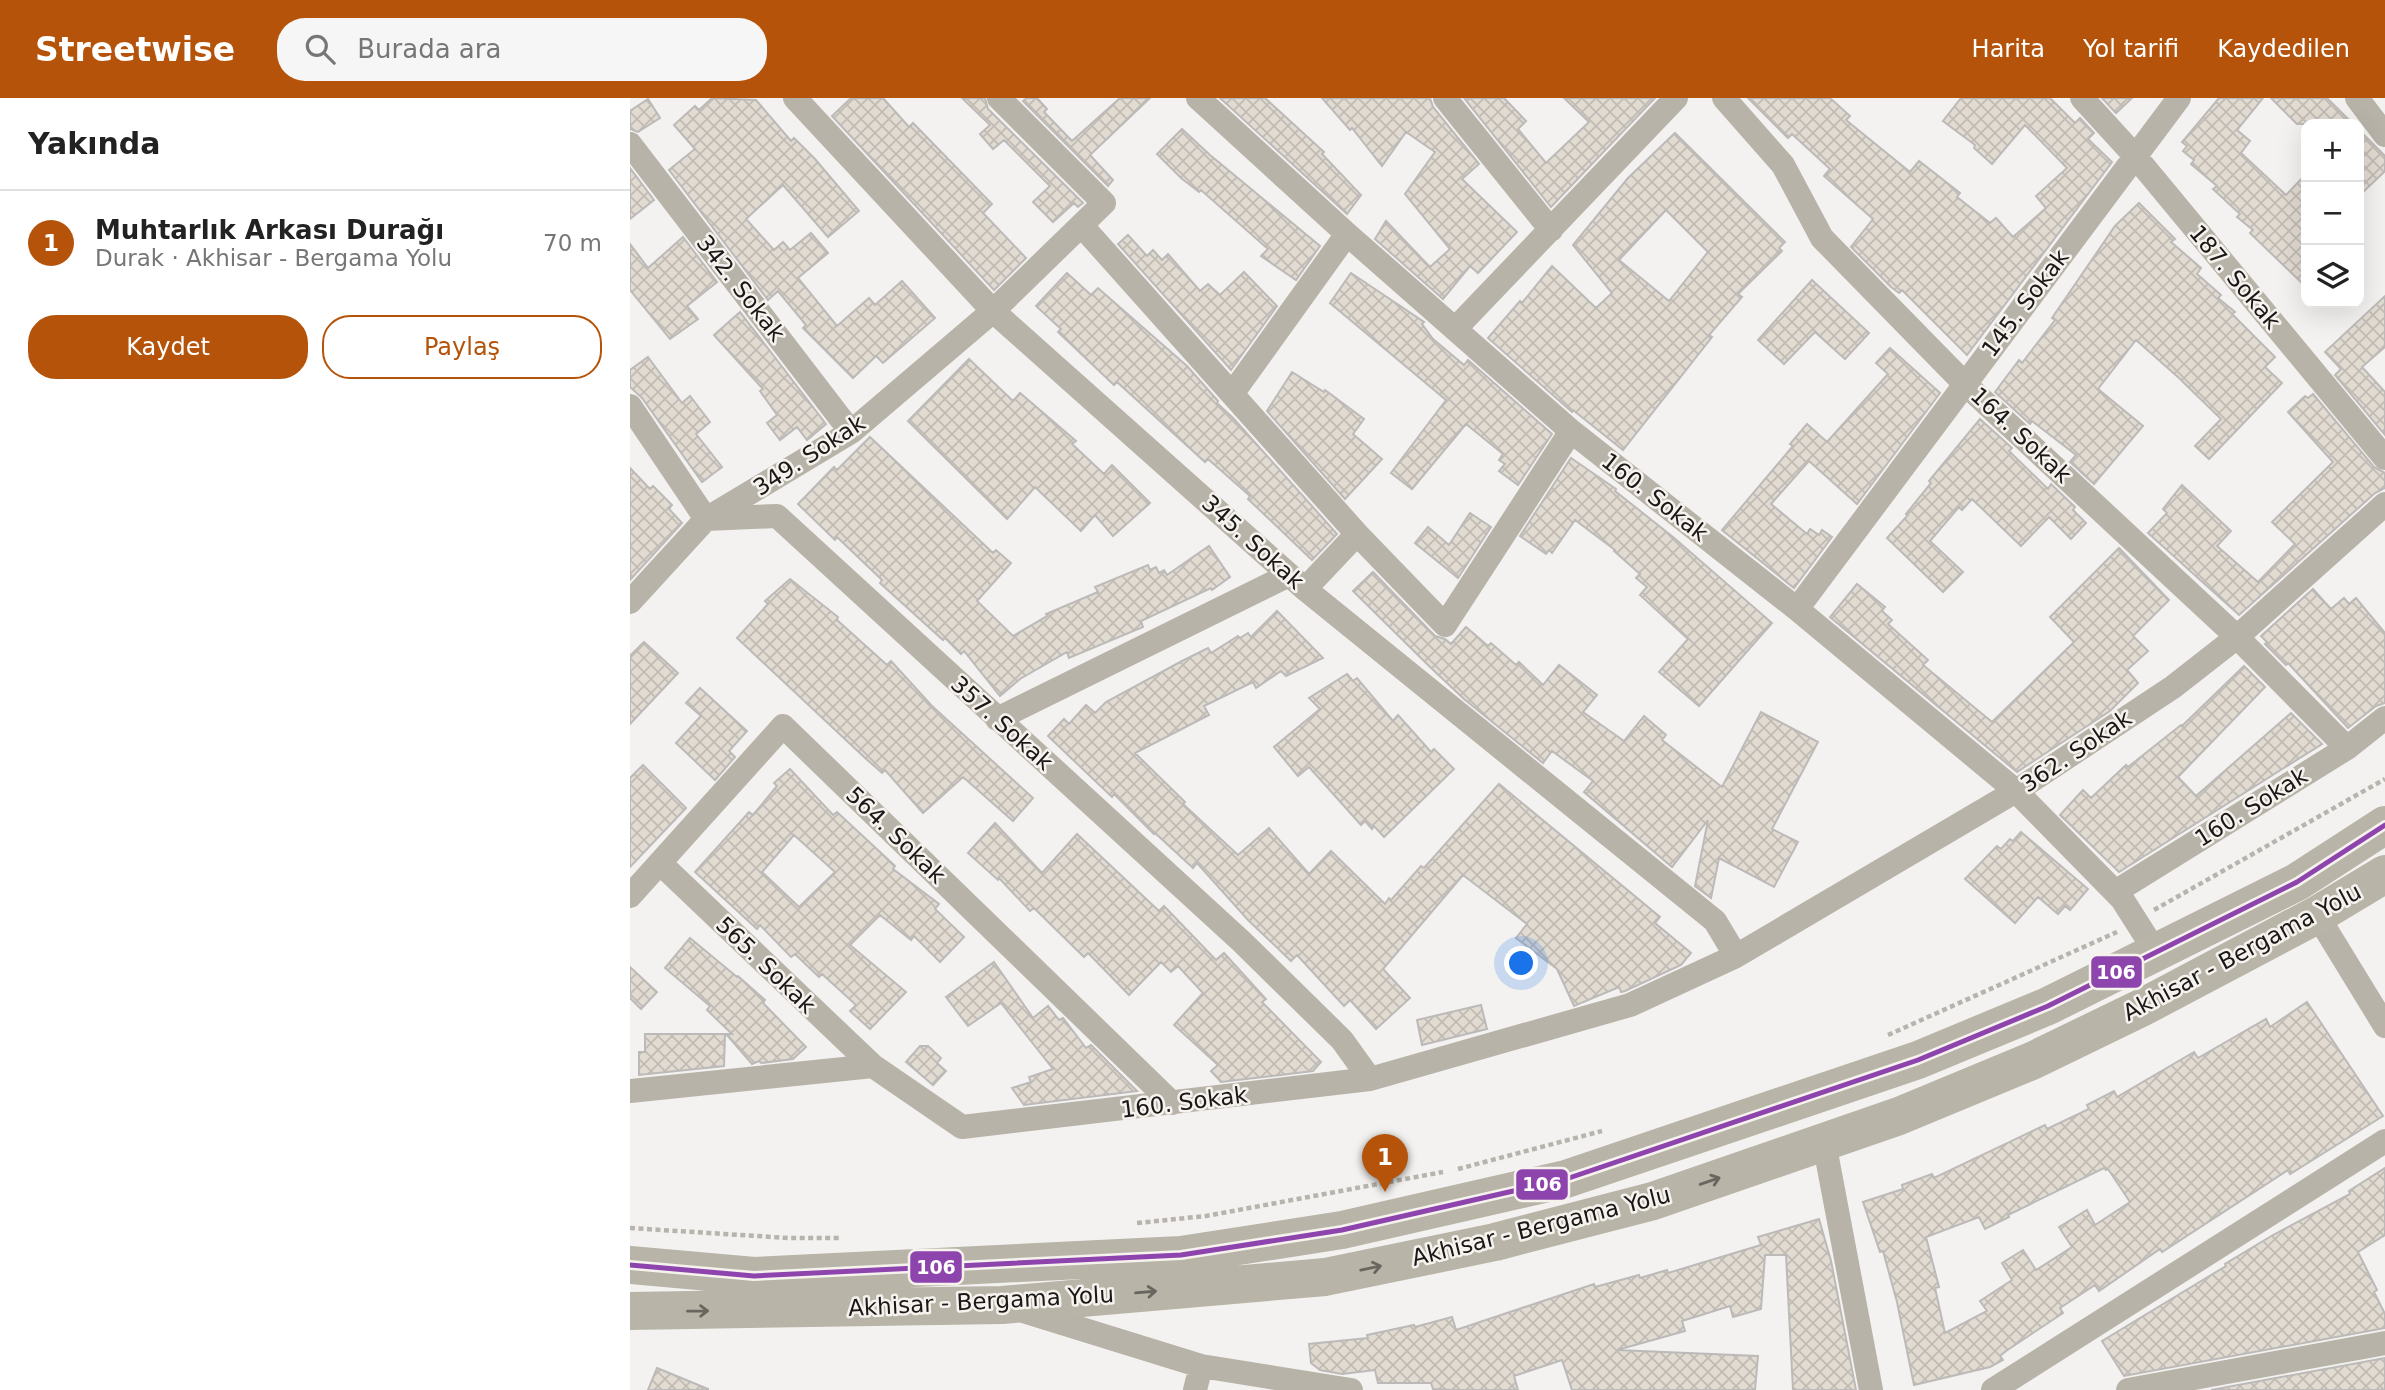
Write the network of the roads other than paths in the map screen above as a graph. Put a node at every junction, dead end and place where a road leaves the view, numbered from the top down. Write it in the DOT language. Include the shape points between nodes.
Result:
graph roads {
  1 [pos="795,98"];
  2 [pos="999,98"];
  3 [pos="1198,98"];
  4 [pos="1445,98"];
  5 [pos="1676,98"];
  6 [pos="1724,98"];
  7 [pos="2082,98"];
  8 [pos="2179,98"];
  9 [pos="2357,98"];
  10 [pos="2385,135"];
  11 [pos="630,144"];
  12 [pos="2135,156"];
  13 [pos="1082,226"];
  14 [pos="1551,230"];
  15 [pos="1347,234"];
  16 [pos="993,311"];
  17 [pos="1456,328"];
  18 [pos="1965,384"];
  19 [pos="1232,394"];
  20 [pos="630,406"];
  21 [pos="1571,431"];
  22 [pos="851,432"];
  23 [pos="2385,458"];
  24 [pos="2385,504"];
  25 [pos="706,519"];
  26 [pos="1357,534"];
  27 [pos="1297,582"];
  28 [pos="630,602"];
  29 [pos="1797,610"];
  30 [pos="2237,637"];
  31 [pos="2385,718"];
  32 [pos="997,719"];
  33 [pos="2347,748"];
  34 [pos="2017,791"];
  35 [pos="2385,825"];
  36 [pos="660,863"];
  37 [pos="2385,874"];
  38 [pos="2115,892"];
  39 [pos="630,896"];
  40 [pos="2317,915"];
  41 [pos="2145,936"];
  42 [pos="1736,956"];
  43 [pos="2385,1026"];
  44 [pos="873,1066"];
  45 [pos="1370,1079"];
  46 [pos="630,1091"];
  47 [pos="1172,1103"];
  48 [pos="2385,1141"];
  49 [pos="1824,1142"];
  50 [pos="630,1265"];
  51 [pos="754,1276"];
  52 [pos="630,1284"];
  53 [pos="1002,1305"];
  54 [pos="630,1311"];
  55 [pos="2385,1343"];
  56 [pos="1198,1378"];
  57 [pos="1351,1390"];
  58 [pos="1871,1390"];
  59 [pos="1993,1390"];
  60 [pos="2128,1390"];
  1 -- 16 [label="street, 345. Sokak"];
  2 -- 13 [label="street, 349. Sokak" via="1104,204"];
  3 -- 15 [label="street, 160. Sokak"];
  4 -- 14 [label="street"];
  5 -- 14 [label="street"];
  6 -- 18 [label="street, 164. Sokak" via="1783,165 1822,238"];
  7 -- 12 [label="street, 187. Sokak"];
  8 -- 12 [label="street, 145. Sokak"];
  9 -- 10 [label="street"];
  11 -- 22 [label="street, 342. Sokak"];
  12 -- 18 [label="street, 145. Sokak"];
  12 -- 23 [label="street, 187. Sokak"];
  13 -- 16 [label="street, 349. Sokak"];
  13 -- 19 [label="street"];
  14 -- 17 [label="street"];
  15 -- 17 [label="street, 160. Sokak"];
  15 -- 19 [label="street"];
  16 -- 22 [label="street, 349. Sokak"];
  16 -- 27 [label="street, 345. Sokak"];
  17 -- 21 [label="street, 160. Sokak"];
  18 -- 29 [label="street, 145. Sokak"];
  18 -- 30 [label="street, 164. Sokak"];
  19 -- 26 [label="street"];
  20 -- 25 [label="street"];
  21 -- 26 [label="street" via="1445,625"];
  21 -- 29 [label="street, 160. Sokak"];
  22 -- 25 [label="street, 349. Sokak"];
  24 -- 30 [label="street, 362. Sokak"];
  25 -- 28 [label="street, 349. Sokak"];
  25 -- 32 [label="street, 357. Sokak" via="777,516"];
  26 -- 27 [label="street"];
  27 -- 32 [label="street"];
  27 -- 42 [label="street, 345. Sokak" via="1715,921"];
  29 -- 34 [label="street, 160. Sokak"];
  30 -- 33 [label="street, 164. Sokak"];
  30 -- 34 [label="street, 362. Sokak" via="2173,687"];
  31 -- 33 [label="street, 160. Sokak"];
  32 -- 45 [label="street, 357. Sokak" via="1241,941 1342,1040"];
  33 -- 38 [label="street, 160. Sokak"];
  34 -- 38 [label="street, 160. Sokak"];
  34 -- 42 [label="street, 362. Sokak"];
  35 -- 41 [label="main road, Akhisar - Bergama Yolu" via="2297,882"];
  36 -- 39 [label="street, 564. Sokak"];
  36 -- 44 [label="street, 565. Sokak"];
  36 -- 47 [label="street, 564. Sokak" via="783,726"];
  37 -- 40 [label="main road, Akhisar - Bergama Yolu"];
  38 -- 41 [label="street, 160. Sokak"];
  40 -- 43 [label="street"];
  40 -- 49 [label="main road, Akhisar - Bergama Yolu" via="2034,1060"];
  41 -- 51 [label="main road, Akhisar - Bergama Yolu" via="2048,1006 1918,1060 1566,1179 1342,1230 1181,1255"];
  42 -- 45 [label="street, 160. Sokak" via="1630,1005"];
  44 -- 46 [label="street"];
  44 -- 47 [label="street, 160. Sokak" via="962,1127"];
  45 -- 47 [label="street, 160. Sokak"];
  48 -- 59 [label="street"];
  53 -- 49 [label="main road, Akhisar - Bergama Yolu, one-way" via="1325,1277 1495,1242 1653,1201"];
  49 -- 58 [label="street"];
  50 -- 51 [label="main road, Akhisar - Bergama Yolu"];
  51 -- 52 [label="main road" via="685,1285"];
  54 -- 53 [label="main road, Akhisar - Bergama Yolu, one-way"];
  53 -- 56 [label="street"];
  55 -- 60 [label="street"];
  56 -- 57 [label="street"];
}
